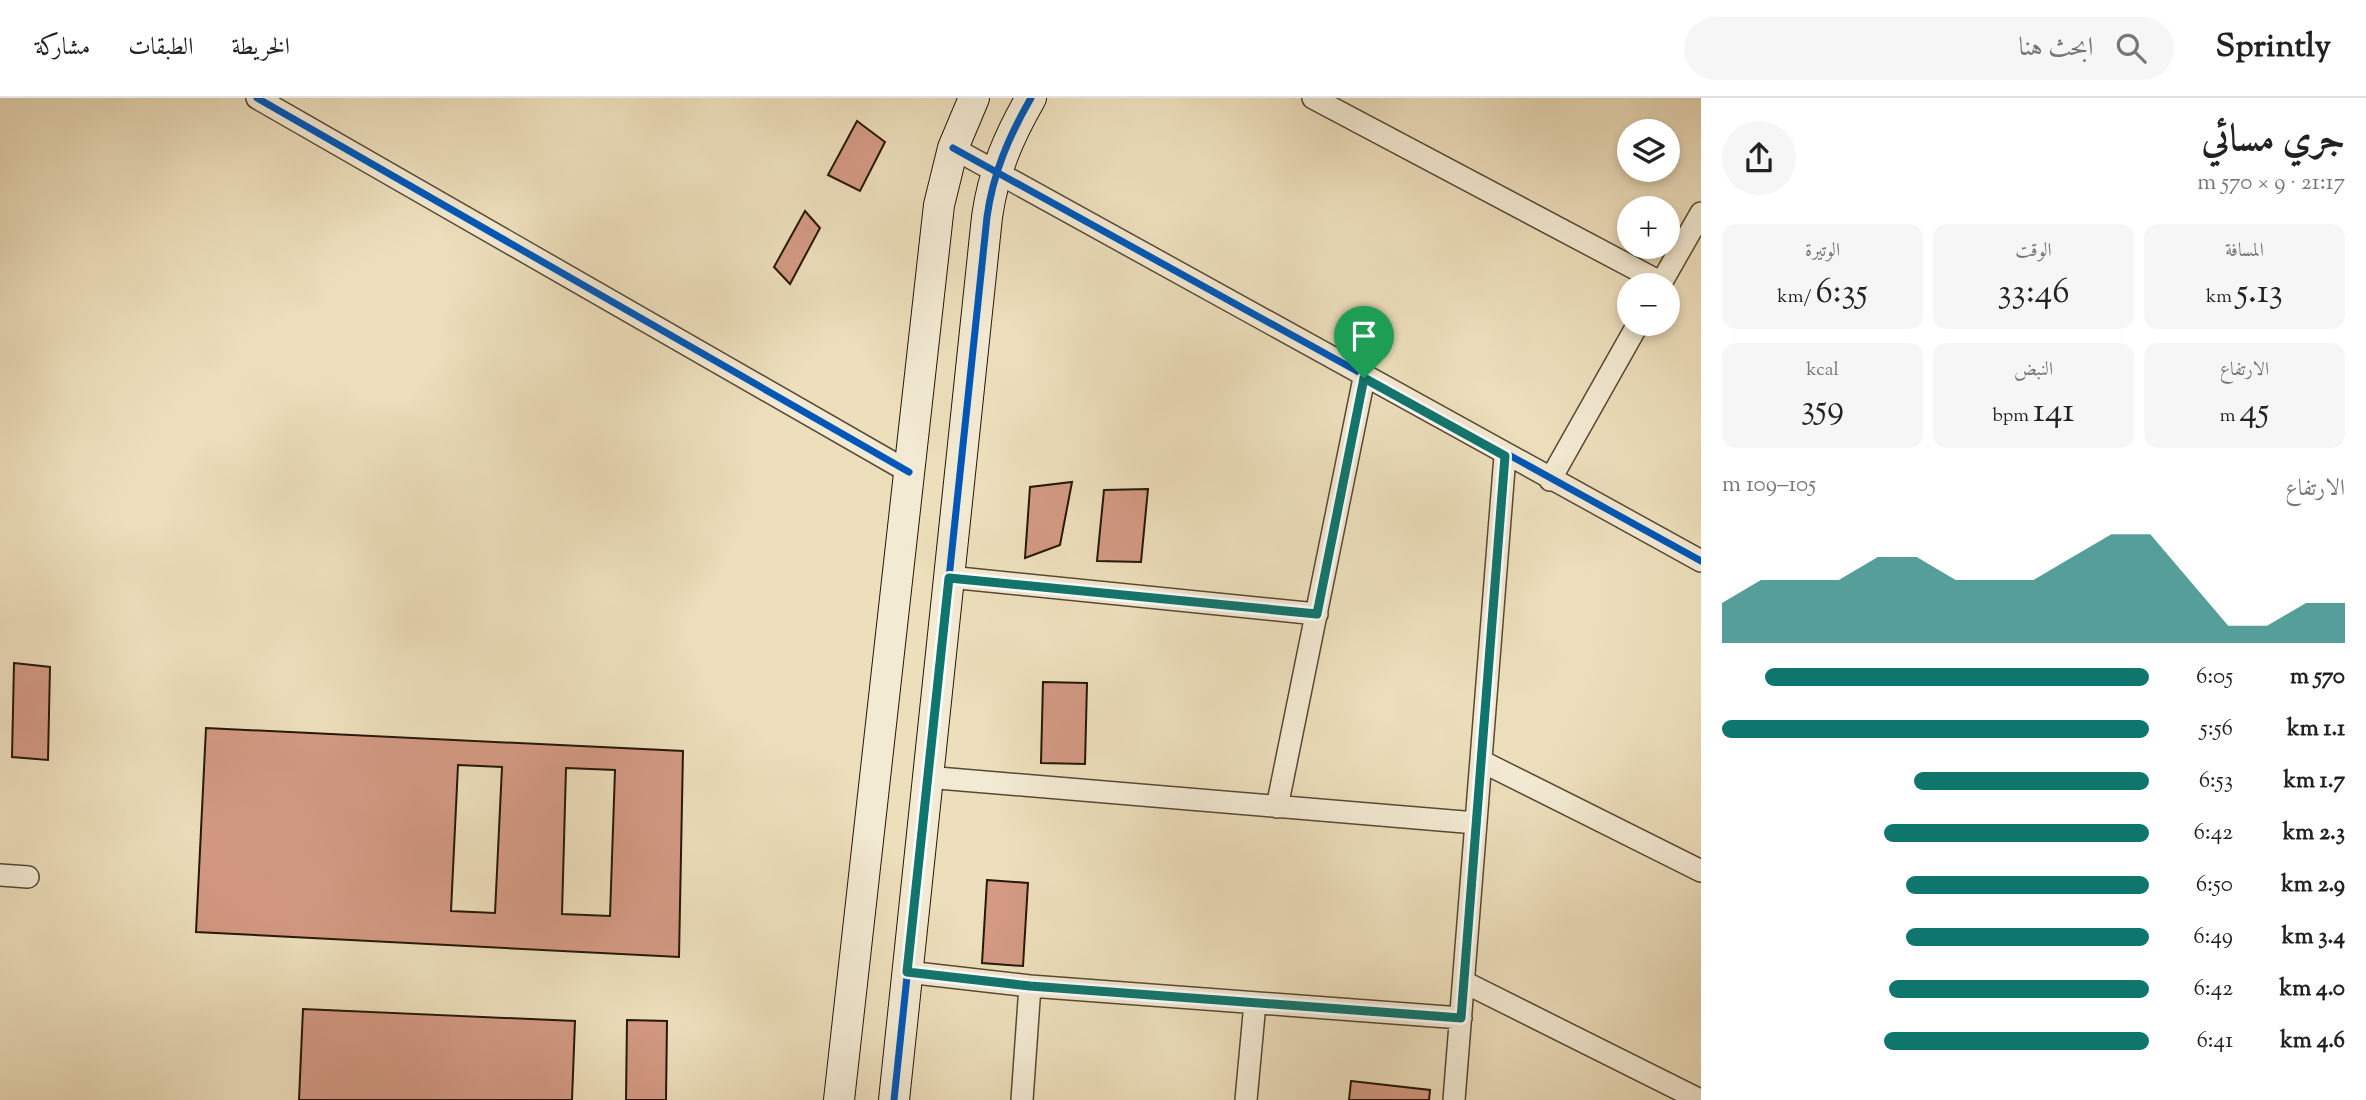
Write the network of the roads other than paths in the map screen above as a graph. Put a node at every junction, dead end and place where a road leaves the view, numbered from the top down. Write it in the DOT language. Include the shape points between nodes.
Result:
graph roads {
  1 [pos="257,98"];
  2 [pos="974,98"];
  3 [pos="1031,98"];
  4 [pos="1313,98"];
  5 [pos="953,148"];
  6 [pos="995,173"];
  7 [pos="1701,213"];
  8 [pos="1640,273"];
  9 [pos="1667,273"];
  10 [pos="1631,336"];
  11 [pos="1364,378"];
  12 [pos="1505,456"];
  13 [pos="909,472"];
  14 [pos="1550,480"];
  15 [pos="1701,561"];
  16 [pos="949,578"];
  17 [pos="1317,614"];
  18 [pos="1481,761"];
  19 [pos="926,777"];
  20 [pos="1277,807"];
  21 [pos="1475,823"];
  22 [pos="1701,871"];
  23 [pos="0,875"];
  24 [pos="28,877"];
  25 [pos="907,972"];
  26 [pos="1464,982"];
  27 [pos="1030,986"];
  28 [pos="1255,1003"];
  29 [pos="1461,1018"];
  30 [pos="839,1100"];
  31 [pos="894,1100"];
  32 [pos="1022,1100"];
  33 [pos="1246,1100"];
  34 [pos="1454,1100"];
  35 [pos="1700,1100"];
  1 -- 13 [label="street"];
  2 -- 5 [label="street"];
  3 -- 6 [label="street"];
  4 -- 8 [label="street"];
  5 -- 6 [label="street"];
  5 -- 13 [label="street" via="939,205"];
  6 -- 11 [label="street"];
  6 -- 16 [label="street"];
  7 -- 9 [label="street"];
  10 -- 14 [label="street"];
  11 -- 12 [label="street"];
  11 -- 17 [label="street"];
  12 -- 14 [label="street"];
  12 -- 18 [label="street"];
  13 -- 30 [label="street"];
  14 -- 15 [label="street"];
  16 -- 17 [label="street"];
  16 -- 19 [label="street"];
  17 -- 20 [label="street"];
  18 -- 21 [label="street"];
  18 -- 22 [label="street"];
  19 -- 20 [label="street"];
  19 -- 25 [label="street"];
  20 -- 21 [label="street"];
  21 -- 26 [label="street"];
  23 -- 24 [label="street"];
  25 -- 27 [label="street"];
  25 -- 31 [label="street"];
  26 -- 29 [label="street"];
  26 -- 35 [label="street"];
  27 -- 28 [label="street"];
  27 -- 32 [label="street"];
  28 -- 29 [label="street"];
  28 -- 33 [label="street"];
  29 -- 34 [label="street"];
}
